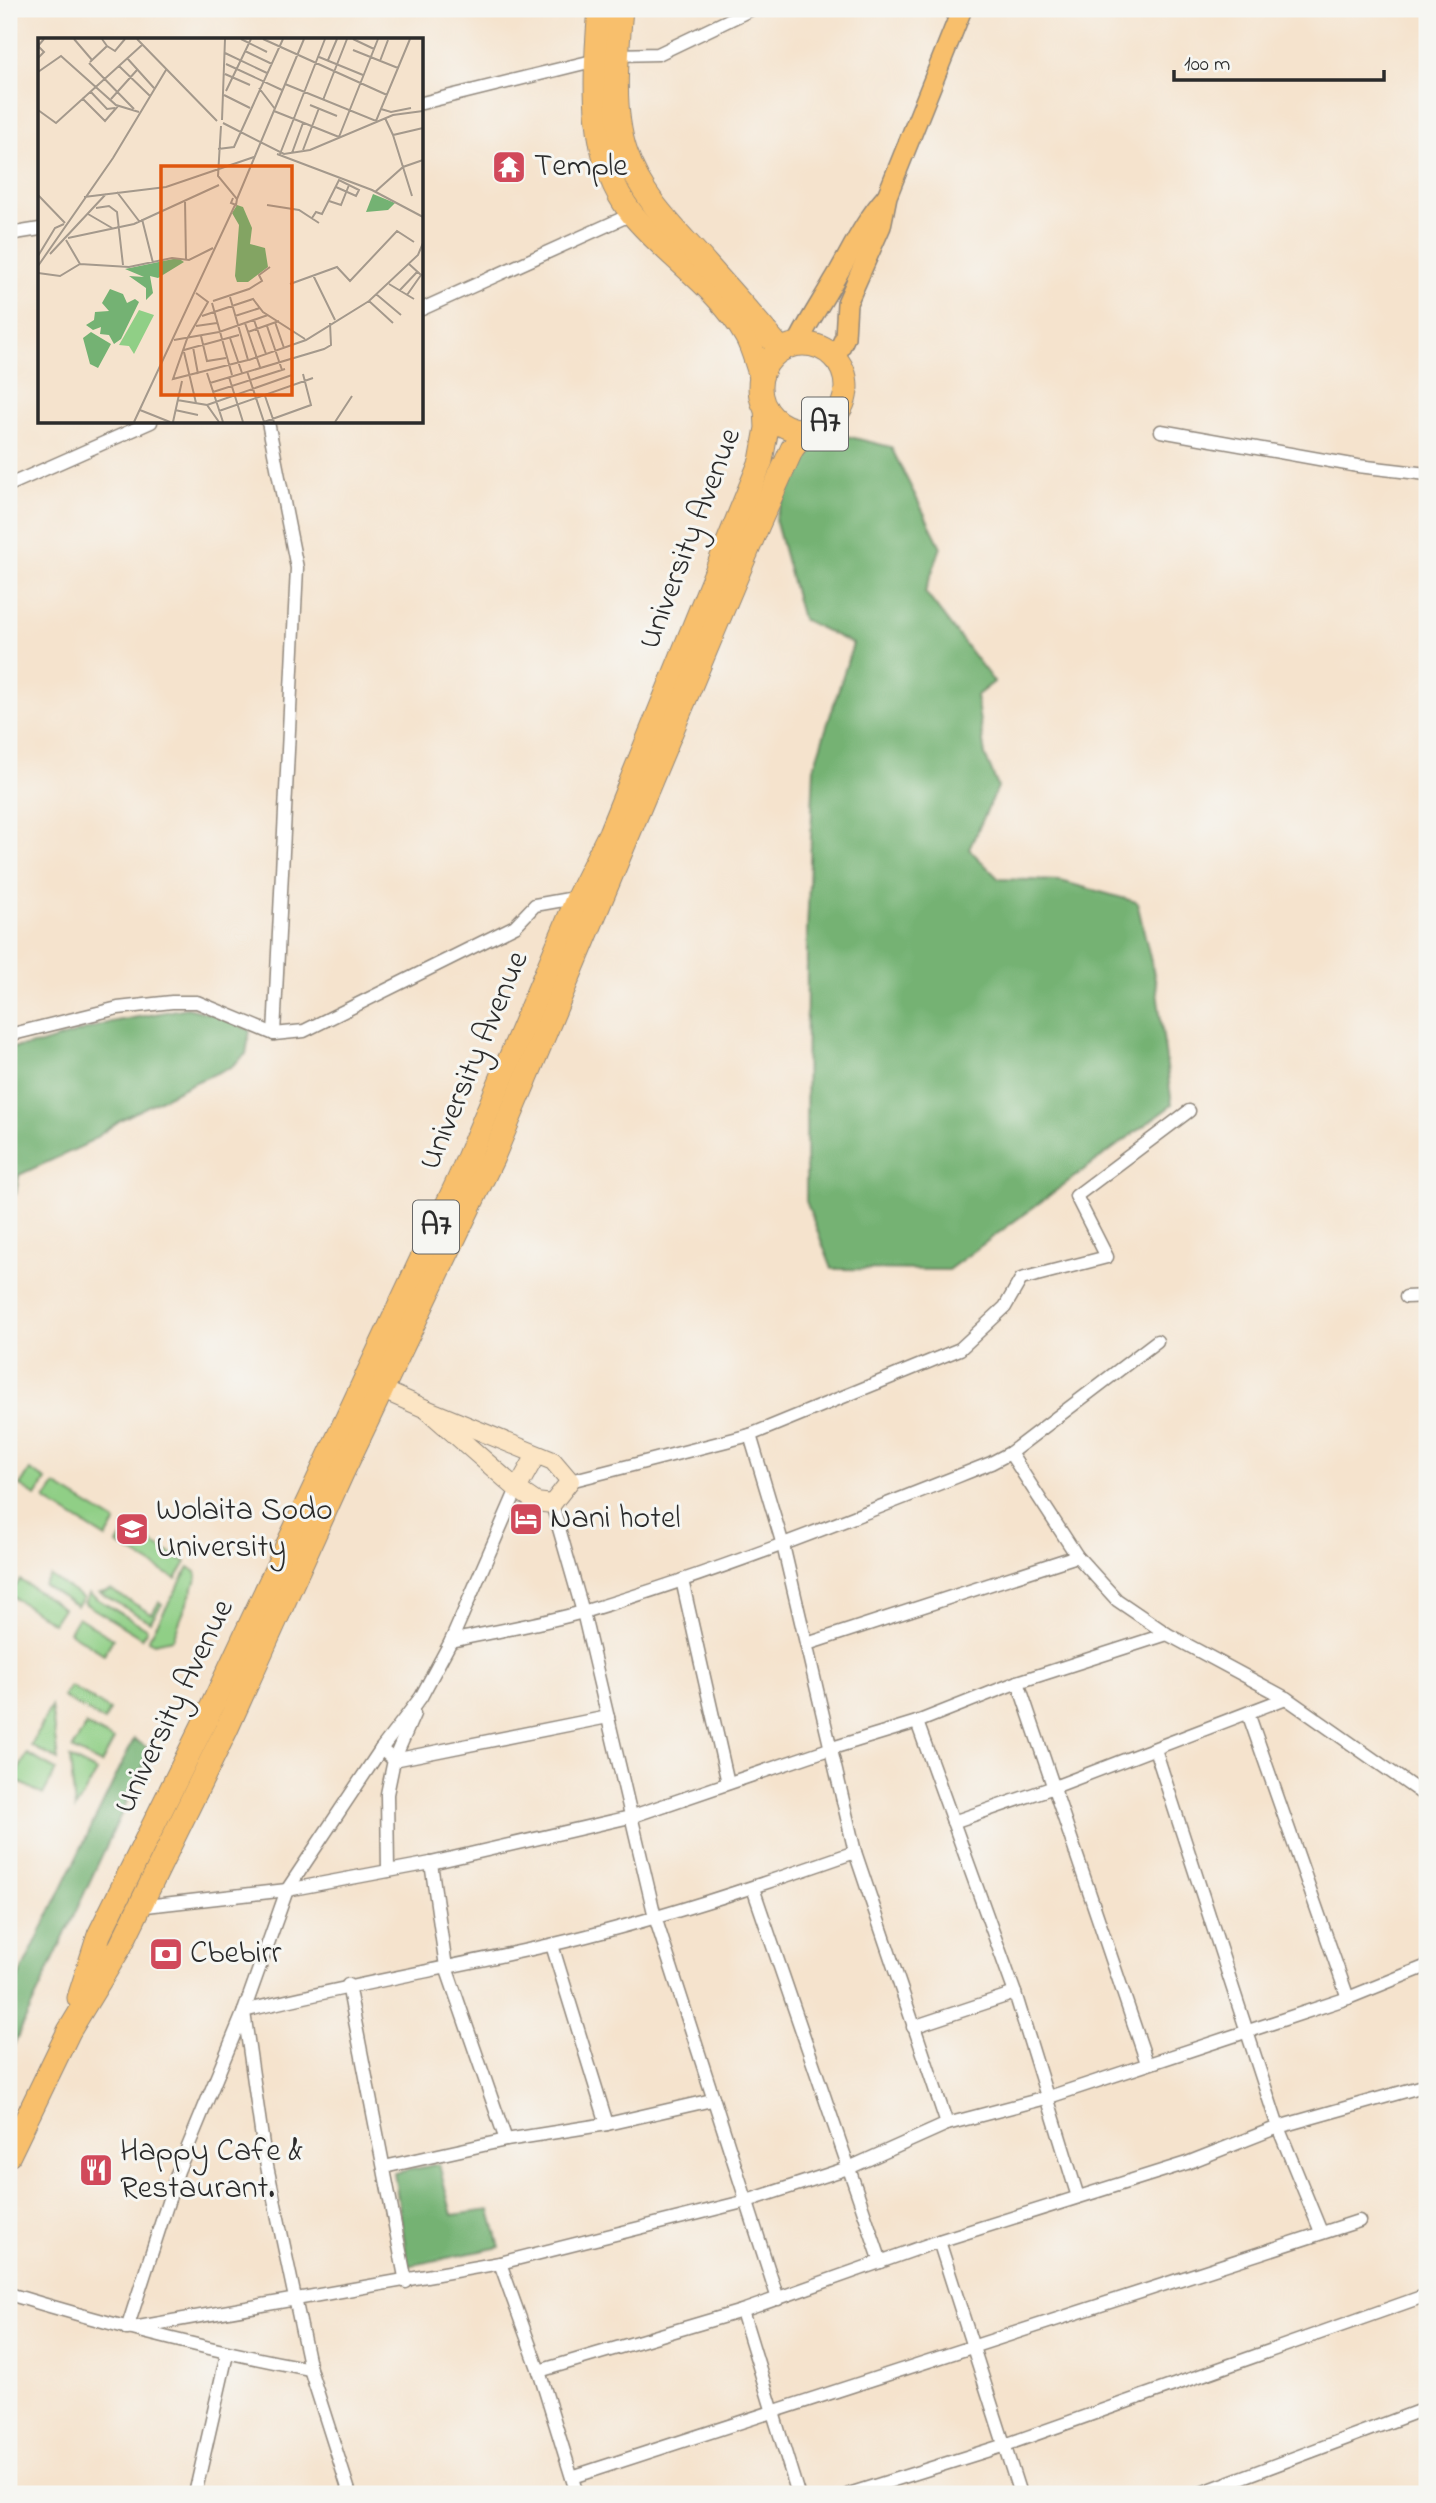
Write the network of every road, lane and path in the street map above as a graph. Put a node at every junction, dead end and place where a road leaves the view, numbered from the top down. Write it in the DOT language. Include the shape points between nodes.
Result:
graph roads {
  1 [pos="600,9"];
  2 [pos="621,9"];
  3 [pos="752,9"];
  4 [pos="962,9"];
  5 [pos="606,57"];
  6 [pos="424,102"];
  7 [pos="887,196"];
  8 [pos="632,214"];
  9 [pos="38,229"];
  10 [pos="9,234"];
  11 [pos="424,308"];
  12 [pos="789,347"];
  13 [pos="835,358"];
  14 [pos="761,376"];
  15 [pos="766,409"];
  16 [pos="146,424"];
  17 [pos="268,424"];
  18 [pos="806,430"];
  19 [pos="1161,431"];
  20 [pos="1427,474"];
  21 [pos="9,485"];
  22 [pos="588,901"];
  23 [pos="274,1034"];
  24 [pos="9,1035"];
  25 [pos="1189,1111"];
  26 [pos="1427,1296"];
  27 [pos="1406,1297"];
  28 [pos="1157,1341"];
  29 [pos="383,1390"];
  30 [pos="426,1409"];
  31 [pos="750,1435"];
  32 [pos="1010,1453"];
  33 [pos="536,1455"];
  34 [pos="570,1481"];
  35 [pos="517,1489"];
  36 [pos="552,1504"];
  37 [pos="783,1545"];
  38 [pos="1077,1556"];
  39 [pos="682,1580"];
  40 [pos="583,1612"];
  41 [pos="1167,1634"];
  42 [pos="450,1641"];
  43 [pos="807,1644"];
  44 [pos="1018,1682"];
  45 [pos="421,1697"];
  46 [pos="1286,1698"];
  47 [pos="1248,1713"];
  48 [pos="608,1717"];
  49 [pos="917,1722"];
  50 [pos="216,1725"];
  51 [pos="381,1749"];
  52 [pos="829,1749"];
  53 [pos="1155,1749"];
  54 [pos="394,1760"];
  55 [pos="728,1783"];
  56 [pos="1054,1787"];
  57 [pos="1427,1797"];
  58 [pos="630,1816"];
  59 [pos="953,1822"];
  60 [pos="855,1852"];
  61 [pos="431,1863"];
  62 [pos="388,1871"];
  63 [pos="753,1888"];
  64 [pos="287,1890"];
  65 [pos="137,1907"];
  66 [pos="655,1917"];
  67 [pos="552,1944"];
  68 [pos="1427,1966"];
  69 [pos="446,1967"];
  70 [pos="348,1985"];
  71 [pos="1015,1993"];
  72 [pos="1348,1998"];
  73 [pos="244,2011"];
  74 [pos="914,2027"];
  75 [pos="69,2031"];
  76 [pos="1246,2031"];
  77 [pos="1147,2063"];
  78 [pos="1427,2085"];
  79 [pos="1046,2098"];
  80 [pos="712,2100"];
  81 [pos="607,2124"];
  82 [pos="947,2124"];
  83 [pos="1278,2127"];
  84 [pos="506,2140"];
  85 [pos="9,2155"];
  86 [pos="384,2167"];
  87 [pos="851,2168"];
  88 [pos="1078,2197"];
  89 [pos="747,2201"];
  90 [pos="1359,2221"];
  91 [pos="1321,2232"];
  92 [pos="939,2241"];
  93 [pos="881,2262"];
  94 [pos="500,2263"];
  95 [pos="406,2282"];
  96 [pos="9,2294"];
  97 [pos="1427,2295"];
  98 [pos="778,2299"];
  99 [pos="297,2300"];
  100 [pos="742,2311"];
  101 [pos="127,2329"];
  102 [pos="974,2347"];
  103 [pos="228,2354"];
  104 [pos="310,2369"];
  105 [pos="539,2371"];
  106 [pos="1427,2408"];
  107 [pos="773,2410"];
  108 [pos="1004,2445"];
  109 [pos="572,2477"];
  110 [pos="195,2494"];
  111 [pos="350,2494"];
  112 [pos="577,2494"];
  113 [pos="798,2494"];
  114 [pos="849,2494"];
  115 [pos="1020,2494"];
  116 [pos="1198,2494"];
  1 -- 5 [label="highway, A7"];
  2 -- 5 [label="highway, A7"];
  3 -- 5 [label="street" via="657,54"];
  4 -- 7 [label="main road, A7"];
  5 -- 6 [label="street"];
  5 -- 8 [label="highway, A7" via="599,122 606,160"];
  5 -- 12 [label="highway, A7" via="625,151 637,180 656,208"];
  7 -- 12 [label="main road, A7" via="869,217 832,284"];
  7 -- 13 [label="main road, A7" via="881,226 847,303 845,337"];
  8 -- 11 [label="street"];
  8 -- 14 [label="highway, A7" via="721,303 746,336"];
  9 -- 10 [label="street"];
  12 -- 13 [label="highway, A7" via="811,345"];
  12 -- 14 [label="highway, A7" via="769,361"];
  13 -- 18 [label="highway, A7" via="847,387 844,403 835,417"];
  14 -- 15 [label="highway, A7" via="760,393"];
  15 -- 18 [label="highway, A7" via="783,425"];
  15 -- 22 [label="highway, University Avenue / A7" via="761,461 610,833"];
  16 -- 21 [label="street"];
  17 -- 23 [label="street" via="297,568"];
  18 -- 22 [label="highway, University Avenue / A7" via="772,492"];
  19 -- 20 [label="street"];
  22 -- 23 [label="street" via="535,905 515,926 362,1003 304,1031"];
  22 -- 29 [label="highway, University Avenue / A7" via="493,1157"];
  22 -- 50 [label="highway, University Avenue / A7"];
  23 -- 24 [label="street" via="197,1002 117,1008"];
  25 -- 31 [label="street" via="1076,1196 1107,1257 1021,1279 1004,1307 960,1349"];
  26 -- 27 [label="street"];
  28 -- 32 [label="street"];
  29 -- 30 [label="street"];
  29 -- 50 [label="highway, University Avenue / A7"];
  30 -- 33 [label="street"];
  30 -- 35 [label="street"];
  31 -- 34 [label="street"];
  31 -- 37 [label="street"];
  32 -- 37 [label="street"];
  32 -- 38 [label="street"];
  33 -- 34 [label="street" via="553,1461"];
  33 -- 35 [label="street"];
  34 -- 36 [label="street"];
  35 -- 36 [label="street" via="536,1502"];
  35 -- 42 [label="street"];
  36 -- 40 [label="street"];
  37 -- 39 [label="street"];
  37 -- 43 [label="street"];
  38 -- 41 [label="street" via="1118,1600"];
  38 -- 43 [label="street"];
  39 -- 40 [label="street"];
  39 -- 55 [label="street"];
  40 -- 42 [label="street"];
  40 -- 48 [label="street"];
  41 -- 44 [label="street"];
  41 -- 46 [label="street"];
  42 -- 45 [label="street"];
  43 -- 52 [label="street"];
  44 -- 49 [label="street"];
  44 -- 56 [label="street"];
  45 -- 51 [label="street"];
  45 -- 54 [label="street"];
  46 -- 47 [label="street"];
  46 -- 57 [label="street"];
  47 -- 53 [label="street"];
  47 -- 72 [label="street"];
  48 -- 54 [label="street"];
  48 -- 58 [label="street"];
  49 -- 52 [label="street"];
  49 -- 59 [label="street"];
  50 -- 65 [label="highway, University Avenue / A7"];
  50 -- 75 [label="highway, University Avenue / A7" via="99,1935"];
  51 -- 54 [label="street"];
  51 -- 64 [label="street"];
  52 -- 55 [label="street"];
  52 -- 60 [label="street"];
  53 -- 56 [label="street"];
  53 -- 76 [label="street"];
  54 -- 62 [label="street" via="387,1794"];
  55 -- 58 [label="street"];
  56 -- 59 [label="street"];
  56 -- 77 [label="street"];
  58 -- 61 [label="street"];
  58 -- 66 [label="street"];
  59 -- 71 [label="street"];
  60 -- 63 [label="street"];
  60 -- 74 [label="street"];
  61 -- 62 [label="street"];
  61 -- 69 [label="street"];
  62 -- 64 [label="street"];
  63 -- 66 [label="street"];
  63 -- 87 [label="street"];
  64 -- 65 [label="street"];
  64 -- 73 [label="street"];
  65 -- 75 [label="highway, University Avenue / A7" via="120,1947"];
  66 -- 67 [label="street"];
  66 -- 80 [label="street"];
  67 -- 69 [label="street"];
  67 -- 81 [label="street"];
  68 -- 72 [label="street"];
  69 -- 70 [label="street"];
  69 -- 84 [label="street"];
  70 -- 73 [label="street"];
  70 -- 86 [label="street"];
  71 -- 74 [label="street"];
  71 -- 79 [label="street"];
  72 -- 76 [label="street"];
  73 -- 99 [label="street" via="264,2152"];
  73 -- 101 [label="street" via="178,2171"];
  74 -- 82 [label="street"];
  75 -- 85 [label="highway, University Avenue / A7"];
  76 -- 77 [label="street"];
  76 -- 83 [label="street"];
  77 -- 79 [label="street"];
  78 -- 83 [label="street"];
  79 -- 82 [label="street"];
  79 -- 88 [label="street"];
  80 -- 81 [label="street"];
  80 -- 89 [label="street"];
  81 -- 84 [label="street"];
  82 -- 87 [label="street"];
  83 -- 88 [label="street" via="1187,2163"];
  83 -- 91 [label="street"];
  84 -- 86 [label="street"];
  86 -- 95 [label="street"];
  87 -- 89 [label="street"];
  87 -- 93 [label="street"];
  88 -- 92 [label="street"];
  89 -- 94 [label="street"];
  89 -- 98 [label="street"];
  90 -- 91 [label="street"];
  91 -- 102 [label="street"];
  92 -- 93 [label="street"];
  92 -- 102 [label="street"];
  93 -- 98 [label="street"];
  94 -- 95 [label="street"];
  94 -- 105 [label="street"];
  95 -- 99 [label="street"];
  96 -- 101 [label="street"];
  97 -- 108 [label="street"];
  98 -- 100 [label="street"];
  99 -- 101 [label="street"];
  99 -- 104 [label="street"];
  100 -- 105 [label="street"];
  100 -- 107 [label="street"];
  101 -- 103 [label="street"];
  102 -- 107 [label="street"];
  102 -- 108 [label="street"];
  103 -- 104 [label="street"];
  103 -- 110 [label="street"];
  104 -- 111 [label="street"];
  105 -- 109 [label="street"];
  106 -- 116 [label="street"];
  107 -- 109 [label="street"];
  107 -- 113 [label="street"];
  108 -- 114 [label="street"];
  108 -- 115 [label="street"];
  109 -- 112 [label="street"];
}
